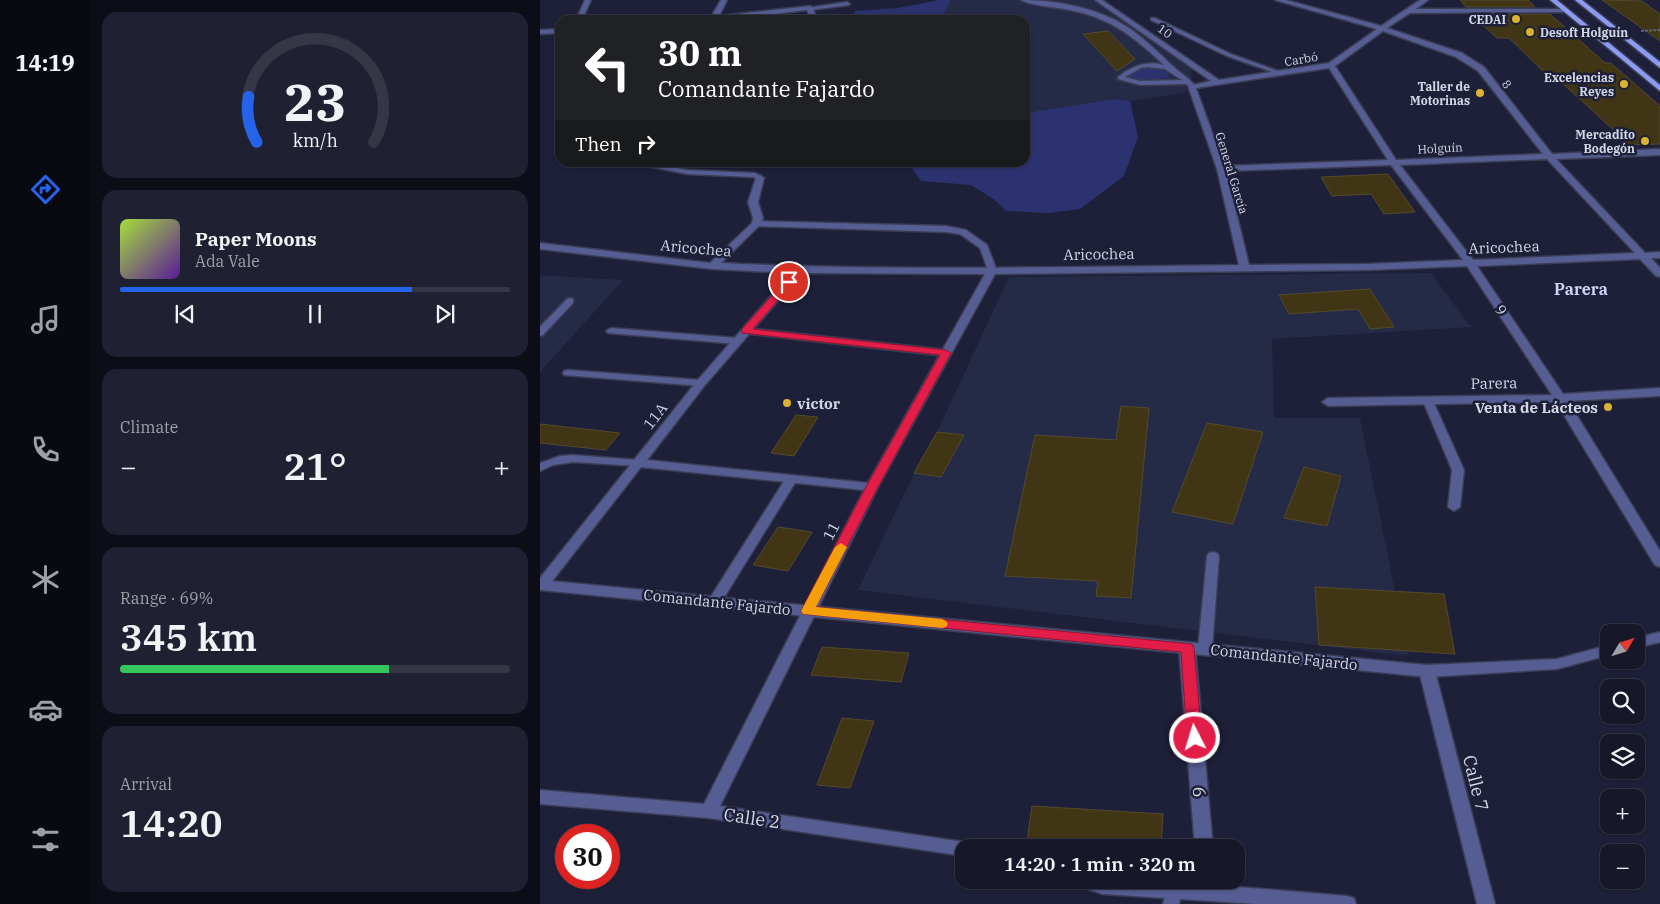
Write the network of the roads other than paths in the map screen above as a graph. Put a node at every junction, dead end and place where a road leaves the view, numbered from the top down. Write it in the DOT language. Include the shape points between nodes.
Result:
graph roads {
  1 [pos="588,0"];
  2 [pos="724,0"];
  3 [pos="1024,0"];
  4 [pos="1098,0"];
  5 [pos="1278,0"];
  6 [pos="1425,0"];
  7 [pos="1553,0"];
  8 [pos="1578,0"];
  9 [pos="847,4"];
  10 [pos="810,8"];
  11 [pos="1566,10"];
  12 [pos="1408,11"];
  13 [pos="581,15"];
  14 [pos="716,15"];
  15 [pos="749,15"];
  16 [pos="812,15"];
  17 [pos="1153,20"];
  18 [pos="1382,28"];
  19 [pos="555,31"];
  20 [pos="540,32"];
  21 [pos="1331,65"];
  22 [pos="1660,66"];
  23 [pos="1173,68"];
  24 [pos="1283,74"];
  25 [pos="1219,83"];
  26 [pos="1191,84"];
  27 [pos="1660,89"];
  28 [pos="1660,152"];
  29 [pos="1549,156"];
  30 [pos="1394,163"];
  31 [pos="657,167"];
  32 [pos="1221,169"];
  33 [pos="760,178"];
  34 [pos="756,224"];
  35 [pos="540,246"];
  36 [pos="1660,255"];
  37 [pos="1643,256"];
  38 [pos="1470,264"];
  39 [pos="712,266"];
  40 [pos="1245,268"];
  41 [pos="799,270"];
  42 [pos="992,271"];
  43 [pos="1660,274"];
  44 [pos="570,301"];
  45 [pos="611,330"];
  46 [pos="540,333"];
  47 [pos="742,336"];
  48 [pos="946,353"];
  49 [pos="568,373"];
  50 [pos="701,382"];
  51 [pos="1660,392"];
  52 [pos="1560,398"];
  53 [pos="1428,400"];
  54 [pos="1328,402"];
  55 [pos="638,463"];
  56 [pos="540,468"];
  57 [pos="792,478"];
  58 [pos="872,487"];
  59 [pos="1454,507"];
  60 [pos="1213,556"];
  61 [pos="1660,562"];
  62 [pos="541,585"];
  63 [pos="715,601"];
  64 [pos="808,611"];
  65 [pos="1660,637"];
  66 [pos="1645,641"];
  67 [pos="1187,648"];
  68 [pos="1206,650"];
  69 [pos="1600,652"];
  70 [pos="1427,671"];
  71 [pos="540,798"];
  72 [pos="709,811"];
  73 [pos="1203,839"];
  74 [pos="955,848"];
  75 [pos="1122,889"];
  76 [pos="1197,889"];
  77 [pos="1230,889"];
  78 [pos="1172,897"];
  79 [pos="1347,904"];
  80 [pos="1486,904"];
  1 -- 13 [label="street"];
  2 -- 14 [label="street"];
  3 -- 23 [label="lane" via="1108,19 1133,34"];
  4 -- 25 [label="street, 10"];
  5 -- 18 [label="street, 8"];
  6 -- 12 [label="street, Carbó"];
  7 -- 11 [label="main road"];
  8 -- 22 [label="main road"];
  9 -- 10 [label="lane"];
  10 -- 15 [label="street"];
  10 -- 16 [label="street"];
  11 -- 12 [label="street"];
  11 -- 27 [label="main road"];
  12 -- 18 [label="street, Carbó"];
  17 -- 24 [label="lane" via="1229,55"];
  18 -- 21 [label="street, Carbó"];
  18 -- 29 [label="street, 8" via="1459,55 1481,69"];
  19 -- 20 [label="street"];
  21 -- 24 [label="street, Carbó"];
  21 -- 30 [label="street, 9"];
  23 -- 26 [label="lane"];
  23 -- 26 [label="lane" via="1163,65 1139,67 1120,78 1140,83"];
  24 -- 25 [label="street, Carbó"];
  25 -- 26 [label="street, Carbó"];
  26 -- 32 [label="street, General García"];
  28 -- 29 [label="street, Holguín"];
  29 -- 30 [label="street, Holguín"];
  29 -- 37 [label="street, 8"];
  30 -- 32 [label="street, Holguín"];
  30 -- 38 [label="street, 9"];
  31 -- 33 [label="lane"];
  32 -- 40 [label="street, General García"];
  33 -- 34 [label="street" via="753,202 758,218"];
  34 -- 39 [label="street"];
  34 -- 42 [label="lane" via="963,232 984,246"];
  35 -- 39 [label="street, Aricochea"];
  36 -- 37 [label="street, Aricochea"];
  37 -- 38 [label="street, Aricochea"];
  37 -- 43 [label="street, 8"];
  38 -- 40 [label="street, Aricochea"];
  38 -- 52 [label="street, 9"];
  39 -- 41 [label="street, Aricochea"];
  40 -- 42 [label="street, Aricochea"];
  41 -- 42 [label="street, Aricochea"];
  41 -- 47 [label="street, 11A"];
  42 -- 48 [label="street, 11"];
  44 -- 46 [label="lane"];
  45 -- 47 [label="lane"];
  47 -- 48 [label="lane"];
  47 -- 50 [label="street, 11A"];
  48 -- 58 [label="street, 11"];
  49 -- 50 [label="lane"];
  50 -- 55 [label="street, 11A"];
  51 -- 52 [label="street, Parera"];
  52 -- 53 [label="street, Parera"];
  52 -- 61 [label="street, 9"];
  53 -- 54 [label="street, Parera"];
  53 -- 59 [label="lane" via="1458,470"];
  55 -- 56 [label="lane" via="566,458 548,462"];
  55 -- 57 [label="street"];
  55 -- 62 [label="street, 11A"];
  57 -- 58 [label="street"];
  57 -- 63 [label="lane"];
  58 -- 64 [label="street, 11"];
  60 -- 68 [label="lane"];
  62 -- 63 [label="street, Comandante Fajardo"];
  63 -- 64 [label="street, Comandante Fajardo"];
  64 -- 67 [label="street, Comandante Fajardo"];
  64 -- 72 [label="street, 11"];
  65 -- 66 [label="street"];
  67 -- 68 [label="street, Comandante Fajardo"];
  67 -- 73 [label="street, 9"];
  68 -- 70 [label="street, Comandante Fajardo"];
  69 -- 70 [label="street, Comandante Fajardo" via="1557,664"];
  70 -- 80 [label="street, Calle 7"];
  71 -- 72 [label="street, Calle 2"];
  72 -- 74 [label="street, Calle 2"];
  75 -- 78 [label="street"];
  76 -- 78 [label="street"];
  77 -- 79 [label="street"];
}
